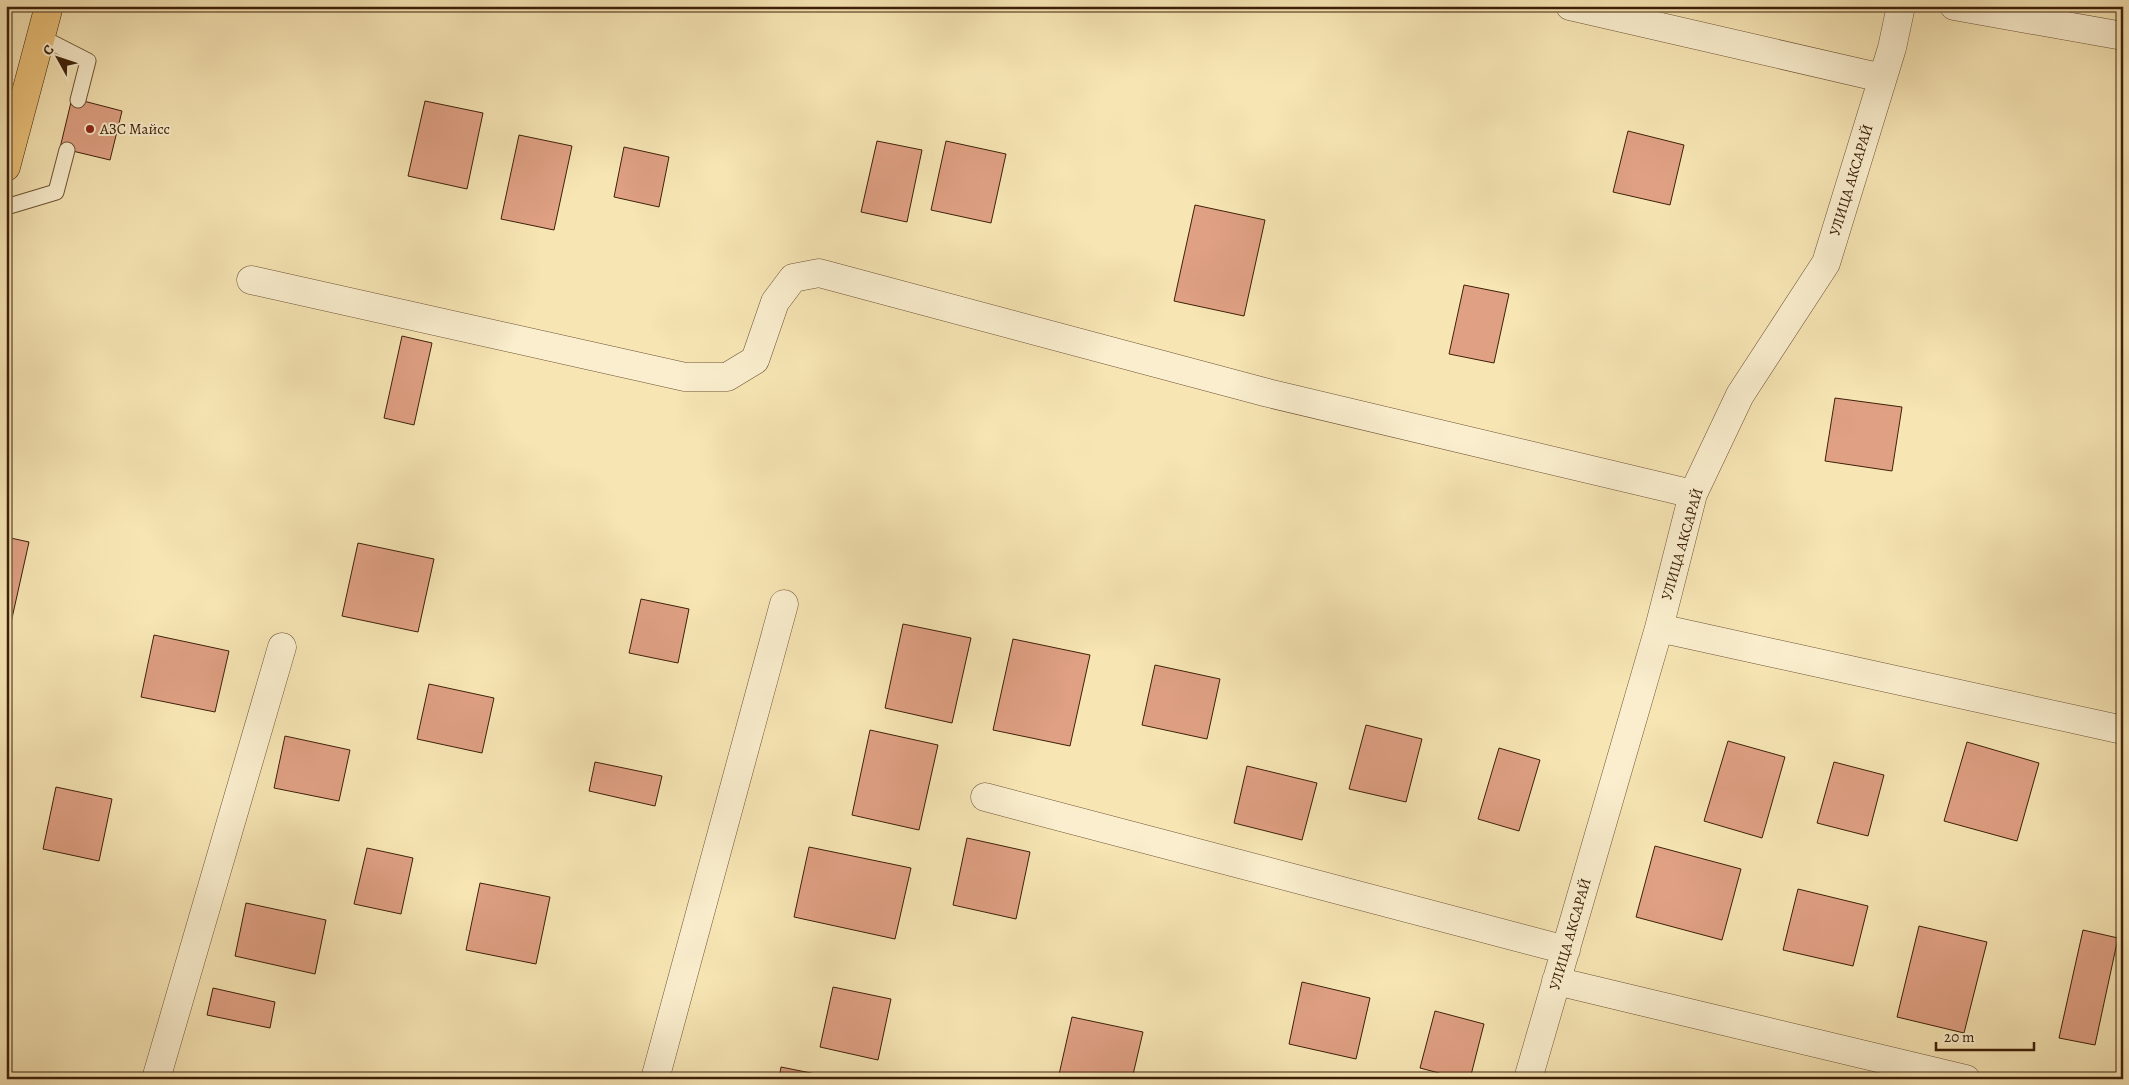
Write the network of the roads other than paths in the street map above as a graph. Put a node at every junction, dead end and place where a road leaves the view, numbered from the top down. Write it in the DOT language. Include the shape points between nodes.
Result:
graph roads {
  1 [pos="49,6"];
  2 [pos="1570,6"];
  3 [pos="1901,6"];
  4 [pos="1954,6"];
  5 [pos="2123,36"];
  6 [pos="41,37"];
  7 [pos="1882,78"];
  8 [pos="78,100"];
  9 [pos="67,150"];
  10 [pos="6,167"];
  11 [pos="6,207"];
  12 [pos="251,280"];
  13 [pos="1693,494"];
  14 [pos="784,604"];
  15 [pos="1659,628"];
  16 [pos="282,647"];
  17 [pos="2123,730"];
  18 [pos="985,797"];
  19 [pos="1566,950"];
  20 [pos="1556,981"];
  21 [pos="156,1079"];
  22 [pos="655,1079"];
  23 [pos="1528,1079"];
  24 [pos="1966,1079"];
  1 -- 6 [label="main road"];
  2 -- 7 [label="street"];
  3 -- 7 [label="street, УЛИЦА АКСАРАЙ"];
  4 -- 5 [label="street"];
  6 -- 8 [label="lane" via="88,61"];
  6 -- 10 [label="main road"];
  7 -- 13 [label="street, УЛИЦА АКСАРАЙ" via="1826,263 1740,394"];
  9 -- 11 [label="lane" via="56,192"];
  12 -- 13 [label="street" via="685,377 727,377 755,360 775,302 793,278 819,273 1268,394"];
  13 -- 15 [label="street, УЛИЦА АКСАРАЙ"];
  14 -- 22 [label="street"];
  15 -- 17 [label="street"];
  15 -- 19 [label="street, УЛИЦА АКСАРАЙ"];
  16 -- 21 [label="street"];
  18 -- 19 [label="street"];
  19 -- 20 [label="street, УЛИЦА АКСАРАЙ"];
  20 -- 23 [label="street, УЛИЦА АКСАРАЙ"];
  20 -- 24 [label="street"];
}
